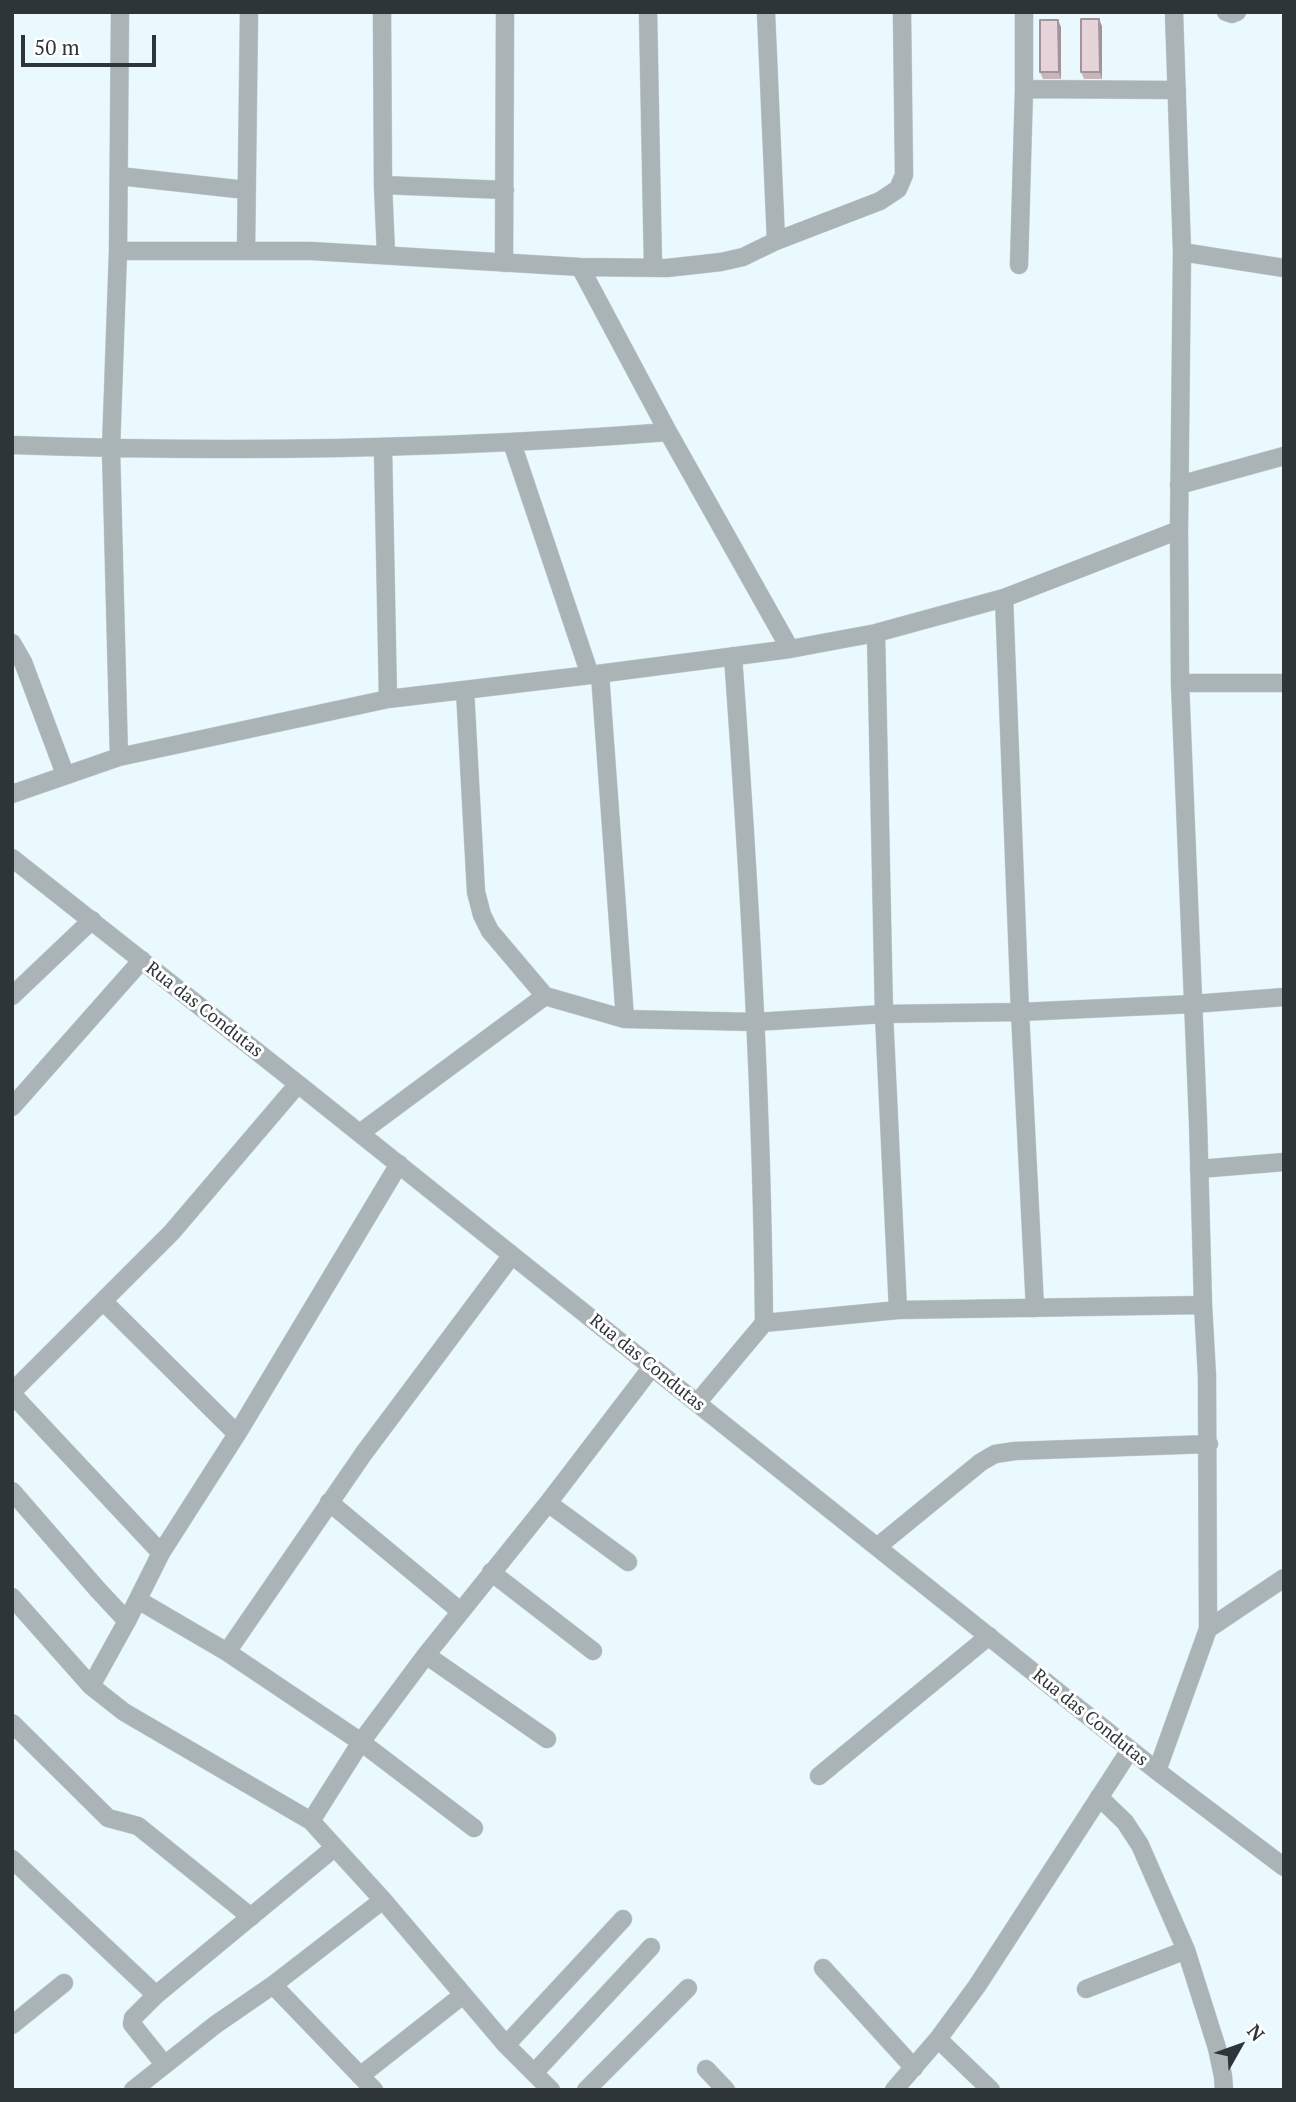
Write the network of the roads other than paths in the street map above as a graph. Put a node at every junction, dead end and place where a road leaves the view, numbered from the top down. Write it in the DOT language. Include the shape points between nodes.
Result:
graph roads {
  1 [pos="120,12"];
  2 [pos="249,12"];
  3 [pos="382,12"];
  4 [pos="505,12"];
  5 [pos="648,12"];
  6 [pos="766,12"];
  7 [pos="902,12"];
  8 [pos="1024,12"];
  9 [pos="1174,12"];
  10 [pos="1226,12"];
  11 [pos="1237,12"];
  12 [pos="1024,89"];
  13 [pos="1177,90"];
  14 [pos="119,176"];
  15 [pos="383,184"];
  16 [pos="246,190"];
  17 [pos="505,190"];
  18 [pos="776,241"];
  19 [pos="118,251"];
  20 [pos="246,251"];
  21 [pos="1182,252"];
  22 [pos="386,255"];
  23 [pos="504,262"];
  24 [pos="1019,265"];
  25 [pos="580,267"];
  26 [pos="653,267"];
  27 [pos="1281,271"];
  28 [pos="668,432"];
  29 [pos="512,443"];
  30 [pos="12,445"];
  31 [pos="383,448"];
  32 [pos="111,449"];
  33 [pos="1284,456"];
  34 [pos="1179,485"];
  35 [pos="1179,530"];
  36 [pos="1004,598"];
  37 [pos="876,633"];
  38 [pos="12,643"];
  39 [pos="790,649"];
  40 [pos="733,656"];
  41 [pos="595,675"];
  42 [pos="1284,682"];
  43 [pos="1180,683"];
  44 [pos="465,690"];
  45 [pos="388,699"];
  46 [pos="119,757"];
  47 [pos="65,774"];
  48 [pos="12,794"];
  49 [pos="12,858"];
  50 [pos="92,920"];
  51 [pos="142,960"];
  52 [pos="12,996"];
  53 [pos="545,996"];
  54 [pos="1284,997"];
  55 [pos="1193,1004"];
  56 [pos="1020,1012"];
  57 [pos="884,1013"];
  58 [pos="625,1019"];
  59 [pos="755,1021"];
  60 [pos="298,1084"];
  61 [pos="12,1107"];
  62 [pos="360,1133"];
  63 [pos="1284,1161"];
  64 [pos="399,1164"];
  65 [pos="1199,1169"];
  66 [pos="512,1255"];
  67 [pos="104,1302"];
  68 [pos="1203,1305"];
  69 [pos="1035,1307"];
  70 [pos="898,1310"];
  71 [pos="764,1323"];
  72 [pos="652,1367"];
  73 [pos="12,1393"];
  74 [pos="696,1403"];
  75 [pos="237,1434"];
  76 [pos="1209,1444"];
  77 [pos="12,1491"];
  78 [pos="329,1502"];
  79 [pos="548,1503"];
  80 [pos="877,1547"];
  81 [pos="161,1553"];
  82 [pos="628,1562"];
  83 [pos="491,1572"];
  84 [pos="1284,1578"];
  85 [pos="12,1597"];
  86 [pos="138,1600"];
  87 [pos="460,1611"];
  88 [pos="127,1621"];
  89 [pos="1208,1629"];
  90 [pos="989,1636"];
  91 [pos="593,1651"];
  92 [pos="227,1652"];
  93 [pos="426,1655"];
  94 [pos="91,1686"];
  95 [pos="12,1723"];
  96 [pos="547,1739"];
  97 [pos="361,1742"];
  98 [pos="1130,1750"];
  99 [pos="1157,1771"];
  100 [pos="819,1776"];
  101 [pos="1099,1797"];
  102 [pos="311,1821"];
  103 [pos="474,1828"];
  104 [pos="334,1849"];
  105 [pos="12,1859"];
  106 [pos="1284,1867"];
  107 [pos="383,1900"];
  108 [pos="251,1917"];
  109 [pos="623,1919"];
  110 [pos="651,1947"];
  111 [pos="1186,1950"];
  112 [pos="822,1968"];
  113 [pos="64,1983"];
  114 [pos="273,1985"];
  115 [pos="688,1988"];
  116 [pos="1086,1989"];
  117 [pos="156,1995"];
  118 [pos="463,1995"];
  119 [pos="12,2025"];
  120 [pos="938,2039"];
  121 [pos="506,2045"];
  122 [pos="164,2064"];
  123 [pos="914,2068"];
  124 [pos="706,2069"];
  125 [pos="534,2073"];
  126 [pos="360,2076"];
  127 [pos="133,2090"];
  128 [pos="374,2090"];
  129 [pos="551,2090"];
  130 [pos="586,2090"];
  131 [pos="726,2090"];
  132 [pos="894,2090"];
  133 [pos="991,2090"];
  134 [pos="1224,2090"];
  1 -- 14 [label="street"];
  2 -- 16 [label="street"];
  3 -- 15 [label="street"];
  4 -- 17 [label="street"];
  5 -- 26 [label="street"];
  6 -- 18 [label="street"];
  7 -- 18 [label="street" via="904,176 898,189 880,201"];
  8 -- 12 [label="street"];
  9 -- 13 [label="street"];
  10 -- 11 [label="street"];
  12 -- 13 [label="street"];
  12 -- 24 [label="street"];
  13 -- 21 [label="street"];
  14 -- 16 [label="street"];
  14 -- 19 [label="street"];
  15 -- 17 [label="street"];
  15 -- 22 [label="street"];
  16 -- 20 [label="street"];
  17 -- 23 [label="street"];
  18 -- 26 [label="street" via="721,262"];
  19 -- 20 [label="street"];
  19 -- 32 [label="street"];
  20 -- 22 [label="street"];
  21 -- 27 [label="street"];
  21 -- 34 [label="street"];
  22 -- 23 [label="street"];
  23 -- 25 [label="street"];
  25 -- 26 [label="street"];
  25 -- 28 [label="street"];
  28 -- 29 [label="street"];
  28 -- 39 [label="street"];
  29 -- 31 [label="street"];
  29 -- 41 [label="street"];
  30 -- 32 [label="street"];
  31 -- 32 [label="street"];
  31 -- 45 [label="street"];
  32 -- 46 [label="street"];
  33 -- 34 [label="street"];
  34 -- 35 [label="street"];
  35 -- 36 [label="street"];
  35 -- 43 [label="street"];
  36 -- 37 [label="street"];
  36 -- 56 [label="street"];
  37 -- 39 [label="street"];
  37 -- 57 [label="street"];
  38 -- 47 [label="street"];
  39 -- 40 [label="street"];
  40 -- 41 [label="street"];
  40 -- 59 [label="street"];
  41 -- 44 [label="street"];
  41 -- 58 [label="street"];
  42 -- 43 [label="street"];
  43 -- 55 [label="street"];
  44 -- 45 [label="street"];
  44 -- 53 [label="street" via="482,915 490,932"];
  45 -- 46 [label="street"];
  46 -- 47 [label="street"];
  47 -- 48 [label="street"];
  49 -- 50 [label="street, Rua das Condutas"];
  50 -- 51 [label="street, Rua das Condutas"];
  50 -- 52 [label="street"];
  51 -- 60 [label="street, Rua das Condutas"];
  51 -- 61 [label="street"];
  53 -- 58 [label="street"];
  53 -- 62 [label="street"];
  54 -- 55 [label="street"];
  55 -- 56 [label="street"];
  55 -- 65 [label="street"];
  56 -- 57 [label="street"];
  56 -- 69 [label="street"];
  57 -- 59 [label="street"];
  57 -- 70 [label="street"];
  58 -- 59 [label="street"];
  59 -- 71 [label="street"];
  60 -- 62 [label="street, Rua das Condutas"];
  60 -- 67 [label="street" via="172,1232"];
  62 -- 64 [label="street, Rua das Condutas"];
  63 -- 65 [label="street"];
  64 -- 66 [label="street, Rua das Condutas"];
  64 -- 75 [label="street"];
  65 -- 68 [label="street"];
  66 -- 72 [label="street, Rua das Condutas"];
  66 -- 78 [label="street"];
  67 -- 73 [label="street"];
  67 -- 75 [label="street"];
  68 -- 69 [label="street"];
  68 -- 76 [label="street"];
  69 -- 70 [label="street"];
  70 -- 71 [label="street"];
  71 -- 74 [label="street"];
  72 -- 74 [label="street, Rua das Condutas"];
  72 -- 79 [label="street"];
  73 -- 81 [label="street"];
  74 -- 80 [label="street, Rua das Condutas"];
  75 -- 81 [label="street"];
  76 -- 80 [label="street" via="995,1454"];
  76 -- 89 [label="street"];
  77 -- 88 [label="street"];
  78 -- 87 [label="street"];
  78 -- 92 [label="street"];
  79 -- 82 [label="street"];
  79 -- 83 [label="street"];
  80 -- 90 [label="street, Rua das Condutas"];
  81 -- 86 [label="street"];
  83 -- 87 [label="street"];
  83 -- 91 [label="street"];
  84 -- 89 [label="street"];
  85 -- 94 [label="street"];
  86 -- 88 [label="street"];
  86 -- 92 [label="street"];
  87 -- 93 [label="street"];
  88 -- 94 [label="street"];
  89 -- 99 [label="street"];
  90 -- 98 [label="street, Rua das Condutas"];
  90 -- 100 [label="street"];
  92 -- 97 [label="street"];
  93 -- 96 [label="street"];
  93 -- 97 [label="street"];
  94 -- 102 [label="street" via="138,1721"];
  95 -- 108 [label="street" via="108,1818 138,1826"];
  97 -- 102 [label="street"];
  97 -- 103 [label="street"];
  98 -- 99 [label="street, Rua das Condutas"];
  98 -- 101 [label="street"];
  99 -- 106 [label="street, Rua das Condutas"];
  101 -- 111 [label="street" via="1125,1822 1140,1845"];
  101 -- 120 [label="street"];
  102 -- 104 [label="street"];
  104 -- 107 [label="street"];
  104 -- 108 [label="street"];
  105 -- 117 [label="street"];
  107 -- 114 [label="street"];
  107 -- 118 [label="street"];
  108 -- 117 [label="street"];
  109 -- 121 [label="street"];
  110 -- 125 [label="street"];
  111 -- 116 [label="street"];
  111 -- 134 [label="street" via="1217,2048"];
  112 -- 123 [label="street"];
  113 -- 119 [label="street"];
  114 -- 122 [label="street"];
  114 -- 126 [label="street"];
  115 -- 130 [label="street"];
  117 -- 122 [label="street" via="132,2024"];
  118 -- 121 [label="street"];
  118 -- 126 [label="street"];
  120 -- 123 [label="street"];
  120 -- 133 [label="street"];
  121 -- 125 [label="street"];
  122 -- 127 [label="street"];
  123 -- 132 [label="street"];
  124 -- 131 [label="street"];
  125 -- 129 [label="street"];
  126 -- 128 [label="street"];
}
